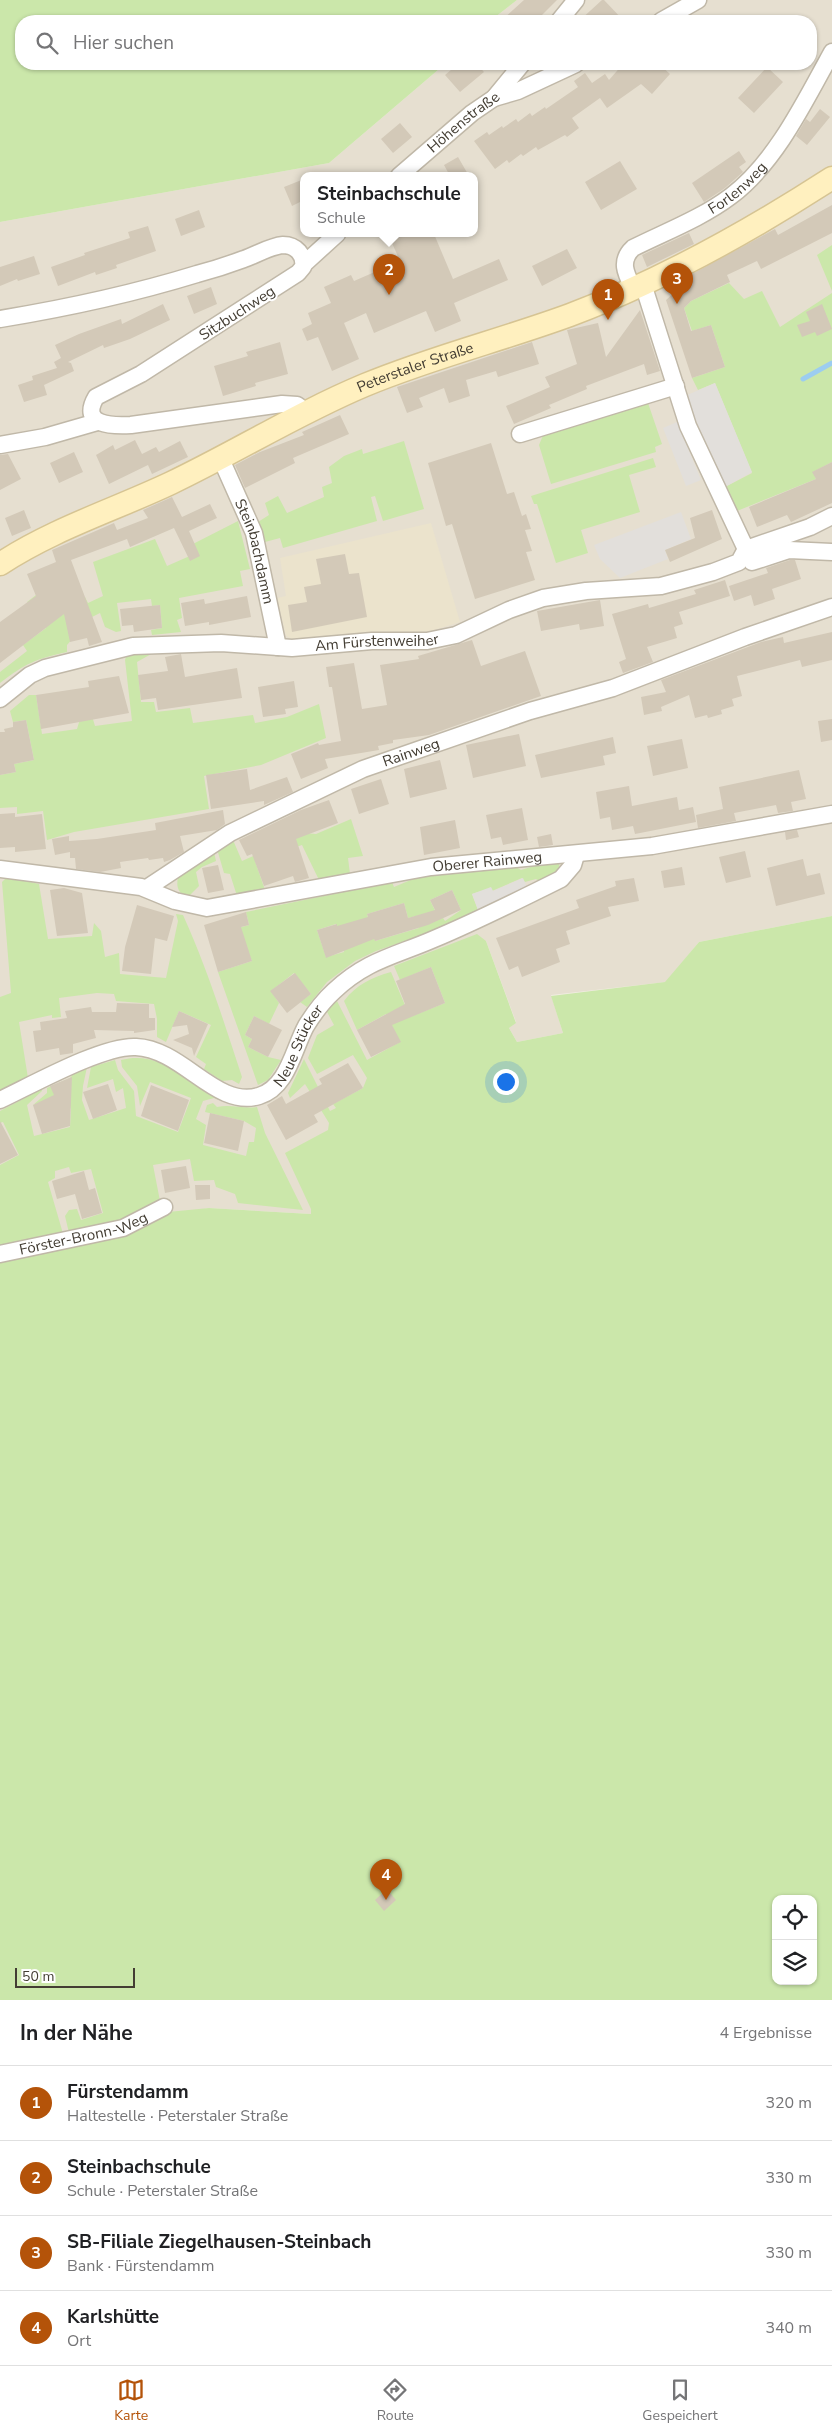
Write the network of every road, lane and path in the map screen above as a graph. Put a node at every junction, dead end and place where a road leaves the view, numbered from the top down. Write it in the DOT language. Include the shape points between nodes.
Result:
graph roads {
  1 [pos="576,0"];
  2 [pos="698,0"];
  3 [pos="564,15"];
  4 [pos="672,15"];
  5 [pos="832,52"];
  6 [pos="517,70"];
  7 [pos="563,70"];
  8 [pos="494,98"];
  9 [pos="404,172"];
  10 [pos="832,178"];
  11 [pos="334,237"];
  12 [pos="304,264"];
  13 [pos="638,286"];
  14 [pos="0,319"];
  15 [pos="676,386"];
  16 [pos="308,413"];
  17 [pos="97,422"];
  18 [pos="520,434"];
  19 [pos="0,444"];
  20 [pos="221,459"];
  21 [pos="832,516"];
  22 [pos="746,549"];
  23 [pos="832,552"];
  24 [pos="0,564"];
  25 [pos="832,607"];
  26 [pos="278,647"];
  27 [pos="0,699"];
  28 [pos="832,814"];
  29 [pos="576,854"];
  30 [pos="0,869"];
  31 [pos="147,888"];
  32 [pos="0,1100"];
  33 [pos="164,1207"];
  34 [pos="0,1254"];
  1 -- 3 [label="street"];
  2 -- 4 [label="street"];
  5 -- 13 [label="street, Forlenweg" via="775,148 755,175 718,205 628,253 624,265"];
  6 -- 8 [label="street, Höhenstraße"];
  7 -- 8 [label="street" via="518,91"];
  8 -- 9 [label="street, Höhenstraße"];
  10 -- 13 [label="main road, Peterstaler Straße" via="746,232"];
  11 -- 12 [label="street"];
  12 -- 14 [label="street" via="298,250 277,246 243,260 146,289 78,306"];
  12 -- 17 [label="street, Sitzbuchweg" via="298,273 180,350 96,397 92,414"];
  13 -- 15 [label="street, Forlenweg"];
  13 -- 16 [label="main road, Peterstaler Straße" via="571,314 364,385"];
  15 -- 18 [label="street"];
  15 -- 22 [label="street, Forlenweg" via="693,438"];
  16 -- 17 [label="street" via="297,405 282,404 131,426 109,426"];
  16 -- 20 [label="main road, Peterstaler Straße"];
  17 -- 19 [label="street" via="45,437"];
  20 -- 24 [label="main road, Peterstaler Straße" via="51,535"];
  20 -- 26 [label="street, Steinbachdamm" via="254,533"];
  21 -- 22 [label="street, Am Fürstenweiher"];
  22 -- 23 [label="street" via="752,562 789,550"];
  22 -- 26 [label="street, Am Fürstenweiher" via="739,562 713,572 661,586 586,591 543,598 441,639"];
  25 -- 31 [label="street, Rainweg" via="613,688 530,711 363,768 230,834"];
  26 -- 27 [label="street, Am Fürstenweiher" via="221,643 133,646 37,672"];
  28 -- 29 [label="street, Oberer Rainweg" via="652,846"];
  29 -- 31 [label="street, Oberer Rainweg" via="431,867 214,907 187,905"];
  29 -- 32 [label="street, Neue Stücker" via="570,870 561,879 455,930 379,959 351,976 318,1008 282,1078 262,1095 246,1098 228,1095 164,1053 126,1047 102,1053"];
  30 -- 31 [label="street"];
  33 -- 34 [label="street, Förster-Bronn-Weg" via="122,1228"];
}
